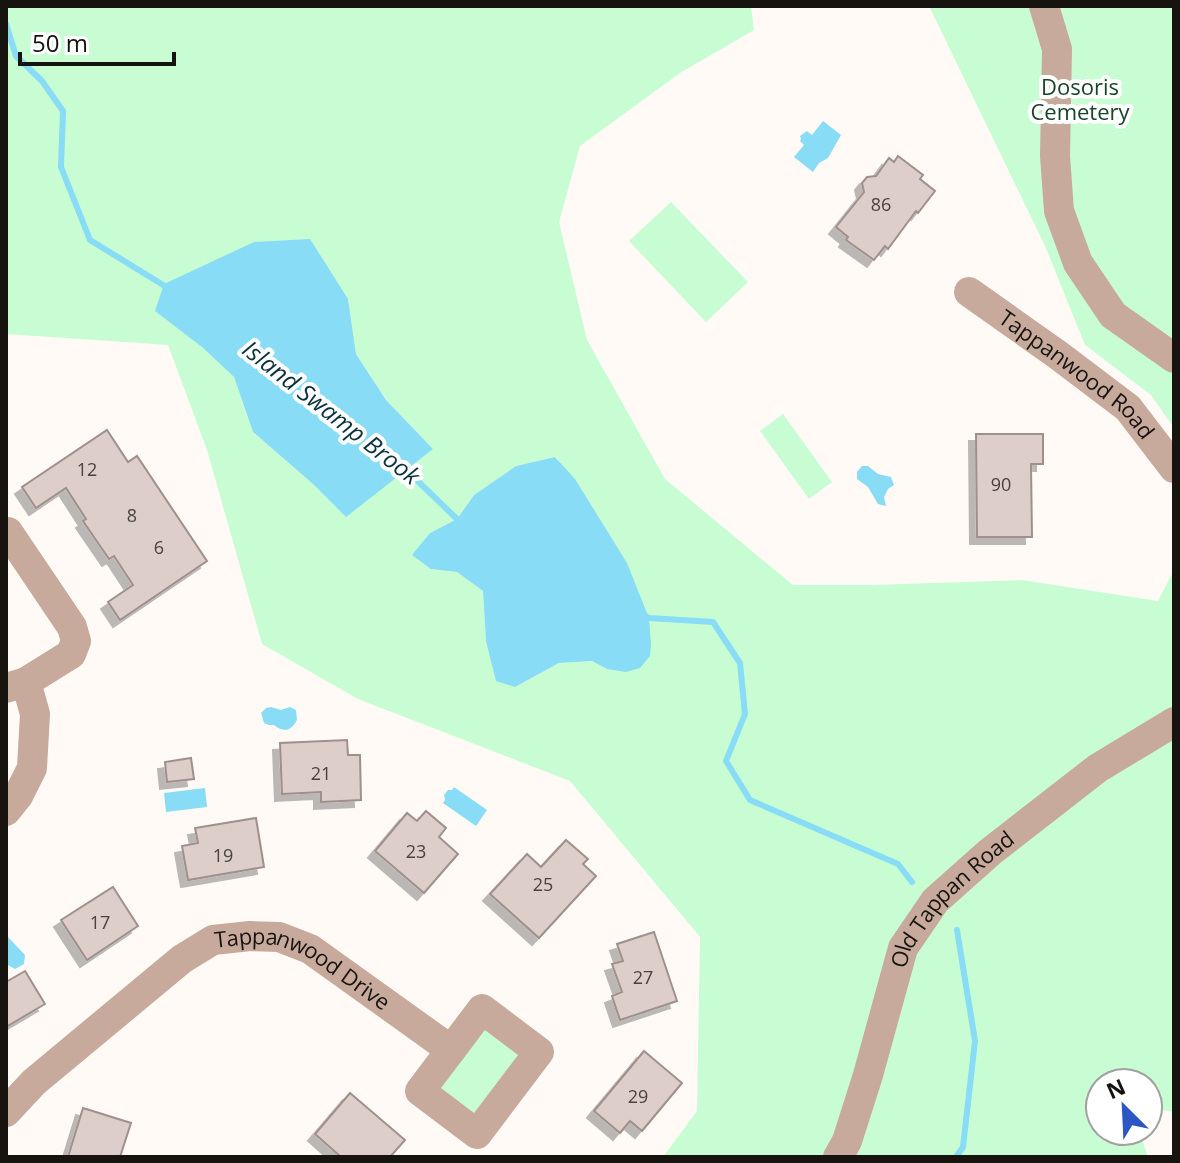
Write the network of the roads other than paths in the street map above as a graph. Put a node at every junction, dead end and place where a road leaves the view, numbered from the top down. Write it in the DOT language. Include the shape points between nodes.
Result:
graph roads {
  1 [pos="1044,6"];
  2 [pos="969,292"];
  3 [pos="1174,358"];
  4 [pos="1174,468"];
  5 [pos="6,532"];
  6 [pos="16,685"];
  7 [pos="1174,722"];
  8 [pos="6,811"];
  9 [pos="451,1050"];
  10 [pos="6,1112"];
  11 [pos="838,1157"];
  1 -- 3 [label="street" via="1057,49 1059,211 1078,263 1113,315"];
  2 -- 4 [label="street, Tappanwood Road" via="1128,408"];
  5 -- 6 [label="street" via="72,627 76,641 71,654"];
  6 -- 8 [label="street" via="35,714 32,768"];
  7 -- 11 [label="street, Old Tappan Road" via="1098,768 935,901 903,948 868,1075"];
  9 -- 10 [label="street, Tappanwood Drive" via="310,949 279,937 213,940 182,959 34,1082"];
}
